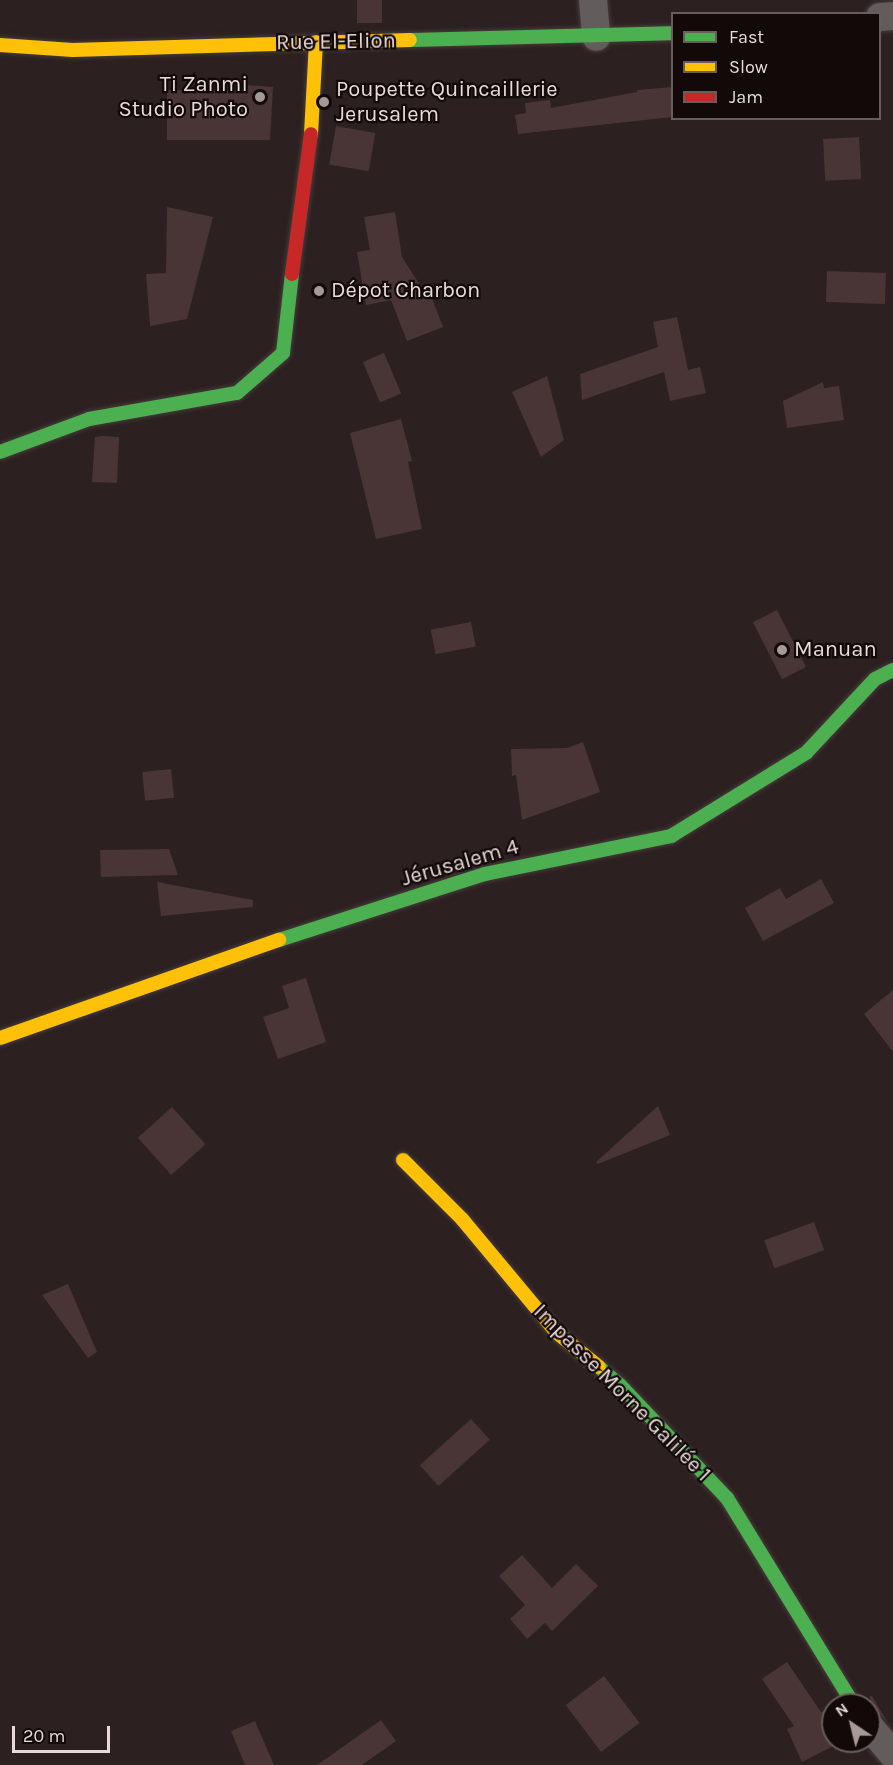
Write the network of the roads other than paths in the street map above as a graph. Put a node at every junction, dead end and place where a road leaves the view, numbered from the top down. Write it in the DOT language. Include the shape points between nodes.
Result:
graph roads {
  1 [pos="593,0"];
  2 [pos="671,33"];
  3 [pos="596,37"];
  4 [pos="316,42"];
  5 [pos="0,45"];
  6 [pos="0,452"];
  7 [pos="893,670"];
  8 [pos="0,1038"];
  9 [pos="403,1160"];
  10 [pos="847,1693"];
  11 [pos="881,1740"];
  12 [pos="893,1755"];
  1 -- 3 [label="street"];
  2 -- 3 [label="street, Rue El-Elion"];
  3 -- 4 [label="street, Rue El-Elion"];
  4 -- 5 [label="street, Rue El-Elion" via="73,50"];
  4 -- 6 [label="street" via="310,157 283,353 237,393 89,418"];
  7 -- 8 [label="street, Jérusalem 4" via="875,679 806,753 671,836 485,874 274,942"];
  9 -- 10 [label="street, Impasse Morne Galilée 1" via="462,1219 556,1332 620,1385 727,1498"];
  11 -- 12 [label="street"];
}
